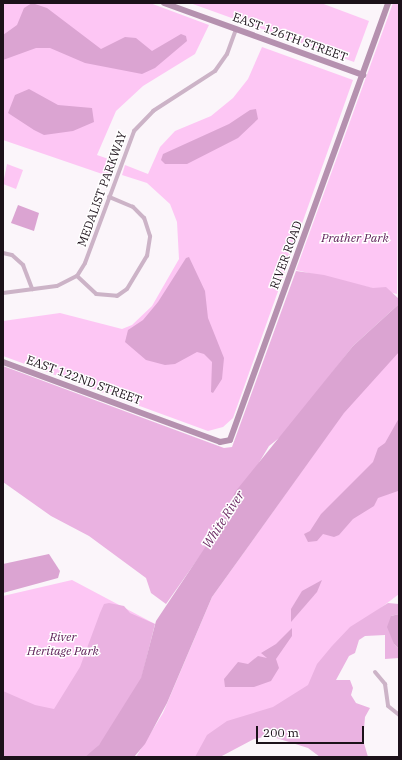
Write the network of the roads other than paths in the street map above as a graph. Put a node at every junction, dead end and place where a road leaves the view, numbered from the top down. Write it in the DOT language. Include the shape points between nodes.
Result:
graph roads {
  1 [pos="164,3"];
  2 [pos="388,3"];
  3 [pos="236,29"];
  4 [pos="363,75"];
  5 [pos="109,197"];
  6 [pos="3,253"];
  7 [pos="77,276"];
  8 [pos="32,290"];
  9 [pos="3,293"];
  10 [pos="3,362"];
  11 [pos="157,418"];
  12 [pos="375,672"];
  13 [pos="399,715"];
  1 -- 3 [label="street, EAST 126TH STREET"];
  2 -- 4 [label="street, RIVER ROAD"];
  3 -- 4 [label="street, EAST 126TH STREET"];
  3 -- 5 [label="street, MEDALIST PARKWAY" via="227,54 215,72 153,111 139,124 129,141"];
  4 -- 11 [label="street, RIVER ROAD" via="232,437 222,442"];
  5 -- 7 [label="street, MEDALIST PARKWAY" via="85,263"];
  5 -- 7 [label="street" via="133,207 144,218 150,240 147,256 127,289 117,296 96,294"];
  6 -- 8 [label="street" via="14,256 23,265"];
  7 -- 8 [label="street" via="57,286"];
  8 -- 9 [label="street"];
  10 -- 11 [label="street, EAST 122ND STREET"];
  12 -- 13 [label="street" via="385,684 388,706"];
}
